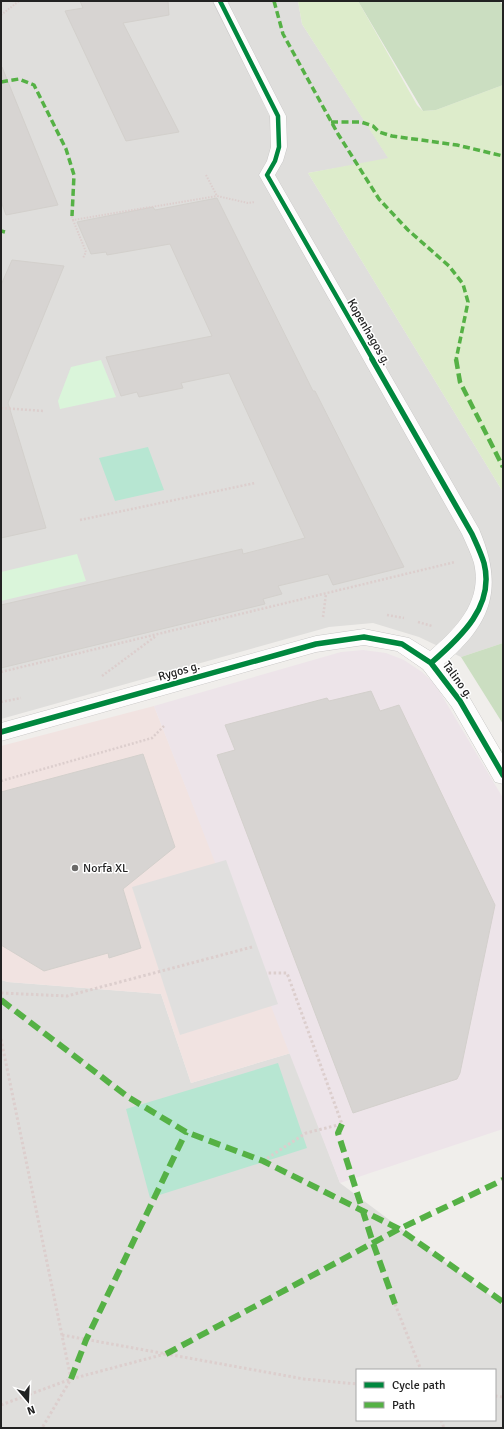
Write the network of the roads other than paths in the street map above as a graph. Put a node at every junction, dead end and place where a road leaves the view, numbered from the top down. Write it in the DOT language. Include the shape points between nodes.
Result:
graph roads {
  1 [pos="220,1"];
  2 [pos="364,638"];
  3 [pos="430,662"];
  4 [pos="1,732"];
  5 [pos="503,775"];
  1 -- 3 [label="street, Kopenhagos g." via="278,116 281,133 278,153 275,164 267,175 472,534 484,563 486,590 476,618 458,640"];
  2 -- 3 [label="street, Talino g." via="402,644"];
  2 -- 4 [label="street, Rygos g." via="316,644"];
  3 -- 5 [label="street, Talino g." via="460,701"];
}
